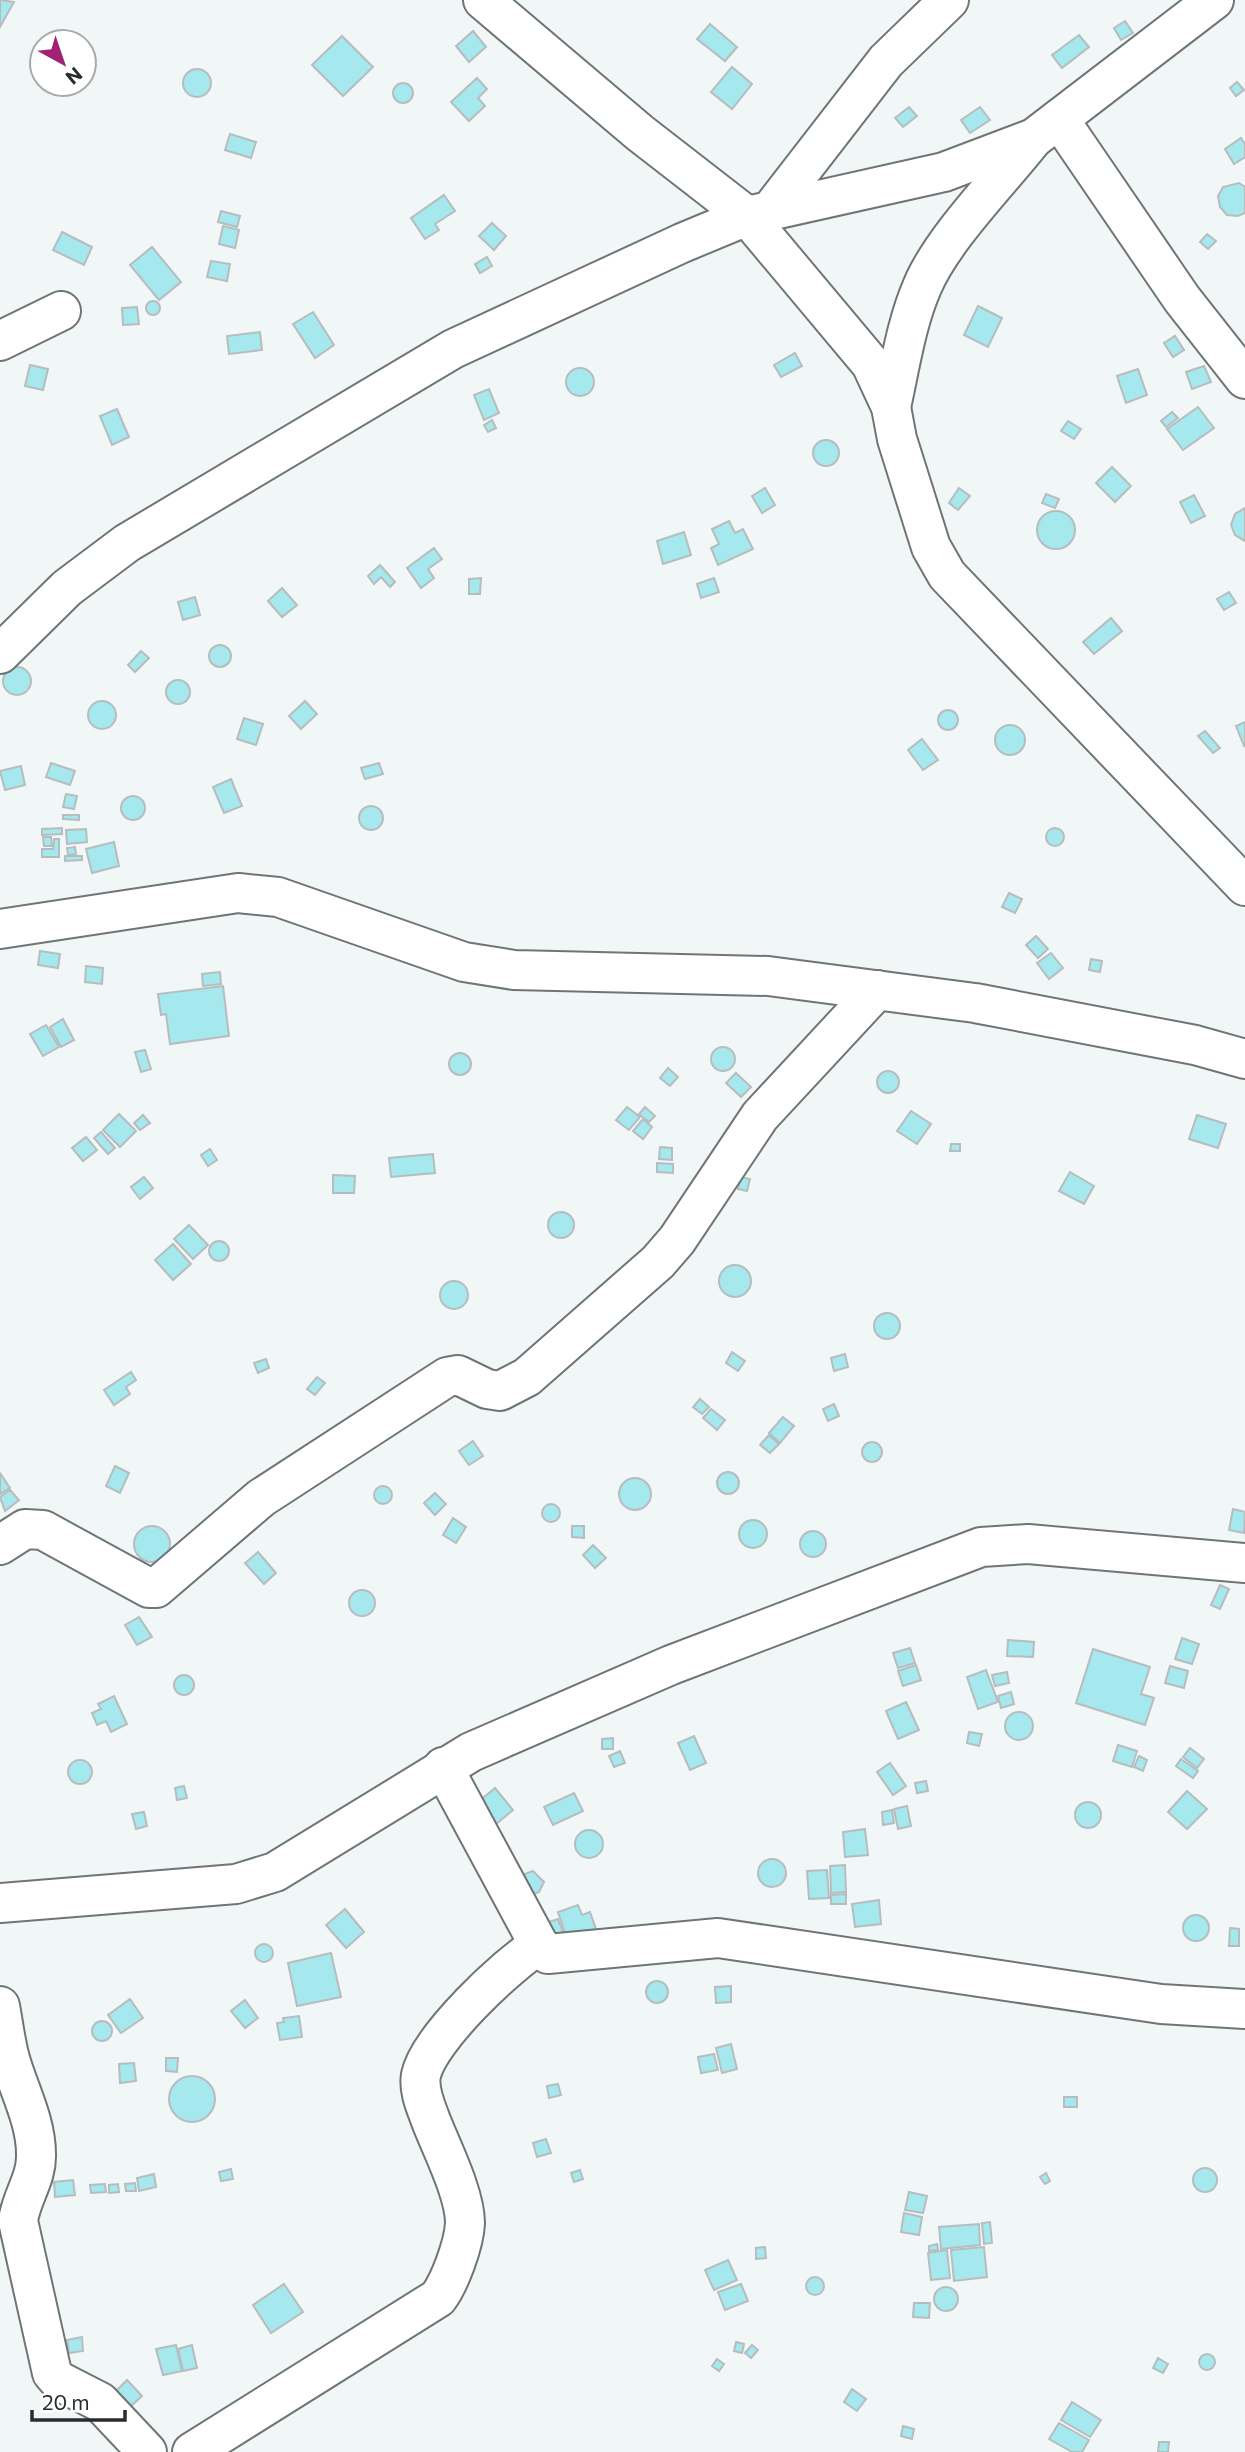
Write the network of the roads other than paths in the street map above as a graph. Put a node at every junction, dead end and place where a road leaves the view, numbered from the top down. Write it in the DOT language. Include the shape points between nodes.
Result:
graph roads {
  1 [pos="483,0"];
  2 [pos="949,0"];
  3 [pos="1214,0"];
  4 [pos="1046,129"];
  5 [pos="759,214"];
  6 [pos="61,311"];
  7 [pos="0,341"];
  8 [pos="1245,379"];
  9 [pos="891,407"];
  10 [pos="0,654"];
  11 [pos="1245,886"];
  12 [pos="0,929"];
  13 [pos="877,990"];
  14 [pos="1245,1059"];
  15 [pos="0,1545"];
  16 [pos="1245,1563"];
  17 [pos="443,1768"];
  18 [pos="0,1903"];
  19 [pos="539,1945"];
  20 [pos="0,2006"];
  21 [pos="1245,2009"];
  22 [pos="147,2452"];
  23 [pos="192,2452"];
  1 -- 5 [label="street" via="640,133"];
  2 -- 5 [label="street" via="886,61"];
  3 -- 4 [label="street"];
  4 -- 5 [label="street" via="944,172"];
  4 -- 8 [label="street"];
  4 -- 9 [label="street" via="948,245 923,284"];
  5 -- 9 [label="street" via="871,363"];
  5 -- 10 [label="street" via="682,243 441,356 127,543 67,588"];
  6 -- 7 [label="street"];
  9 -- 11 [label="street" via="931,547 947,575"];
  12 -- 13 [label="street" via="238,893 278,897 464,962 514,970 768,976"];
  13 -- 14 [label="street" via="975,1003 1195,1045"];
  13 -- 15 [label="street" via="760,1116 658,1262 527,1377 500,1391 486,1390 458,1375 447,1377 261,1498 156,1588 43,1530 25,1529"];
  16 -- 17 [label="street" via="1028,1544 981,1546 671,1665"];
  17 -- 18 [label="street" via="275,1872 236,1884"];
  17 -- 19 [label="street"];
  19 -- 21 [label="street" via="548,1954 718,1938 1134,2001"];
  19 -- 23 [label="street" via="494,1980 431,2052 421,2076 421,2094 465,2224 448,2284 438,2298"];
  20 -- 22 [label="street" via="37,2153 33,2181 20,2205 18,2221 52,2373 100,2402"];
}
